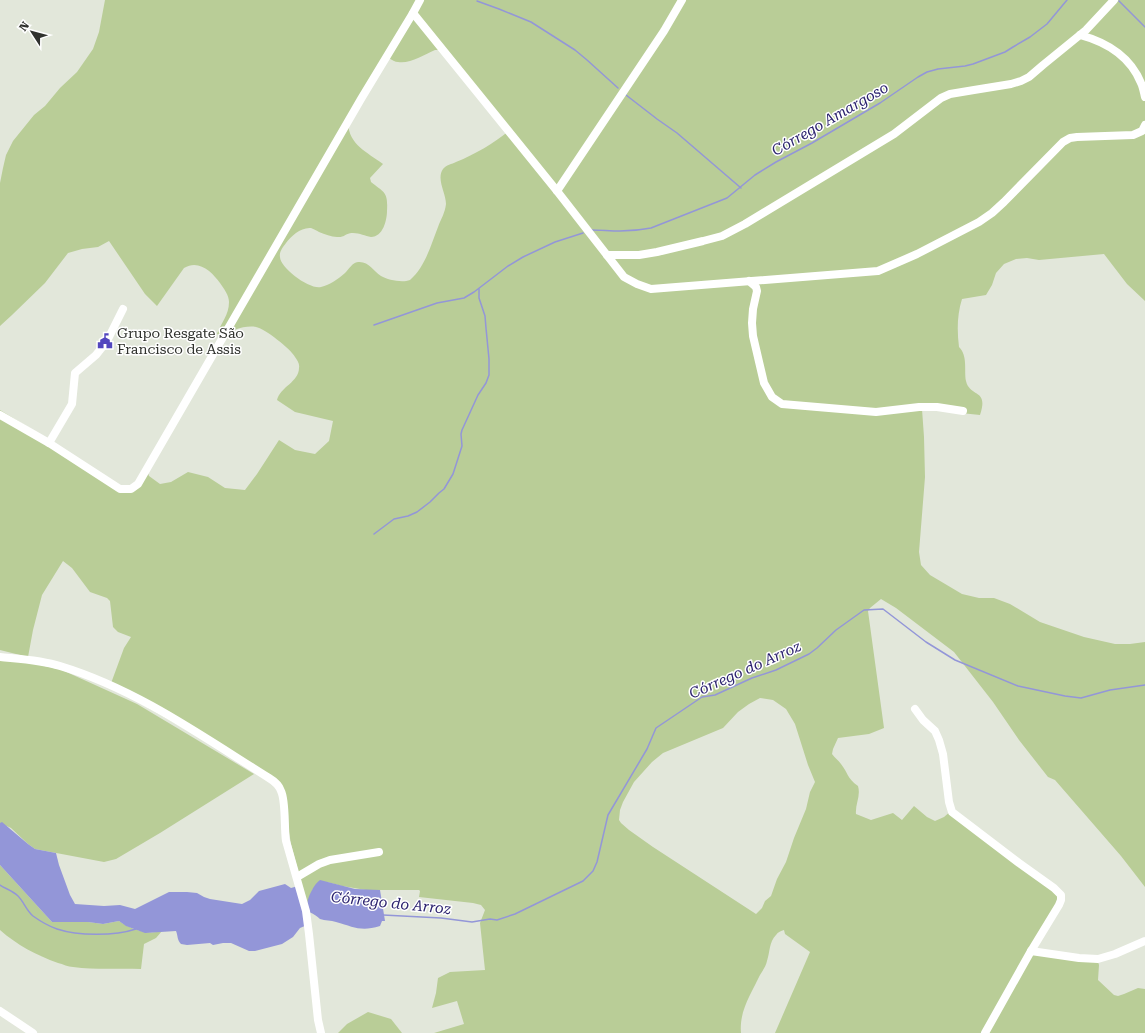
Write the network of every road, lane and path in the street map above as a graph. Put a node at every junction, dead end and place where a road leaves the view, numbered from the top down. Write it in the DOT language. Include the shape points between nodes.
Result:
graph roads {
  1 [pos="420,0"];
  2 [pos="682,0"];
  3 [pos="1114,0"];
  4 [pos="413,13"];
  5 [pos="1080,35"];
  6 [pos="1145,98"];
  7 [pos="1145,125"];
  8 [pos="557,191"];
  9 [pos="607,255"];
  10 [pos="749,281"];
  11 [pos="122,310"];
  12 [pos="962,411"];
  13 [pos="0,415"];
  14 [pos="49,444"];
  15 [pos="0,657"];
  16 [pos="915,708"];
  17 [pos="379,852"];
  18 [pos="297,877"];
  19 [pos="1145,941"];
  20 [pos="1031,951"];
  21 [pos="0,1011"];
  22 [pos="33,1033"];
  23 [pos="321,1033"];
  24 [pos="985,1033"];
  1 -- 4 [label="street"];
  2 -- 8 [label="street"];
  3 -- 5 [label="street"];
  4 -- 8 [label="street"];
  4 -- 14 [label="street" via="138,484 131,489 120,489"];
  5 -- 6 [label="street" via="1104,43 1124,57 1134,69"];
  5 -- 9 [label="street" via="1021,82 941,98 894,134 722,236 657,252"];
  7 -- 10 [label="street" via="1133,136 1070,138 992,213 917,254 878,271"];
  8 -- 9 [label="street"];
  9 -- 10 [label="street" via="624,277 651,289"];
  10 -- 12 [label="street" via="757,291 753,336 764,383 776,401 782,404 876,412 919,407"];
  11 -- 14 [label="street" via="100,350 75,373 72,404"];
  13 -- 14 [label="street"];
  15 -- 18 [label="street" via="60,666 132,694 275,782 282,792 286,841"];
  16 -- 20 [label="street" via="935,731 939,740 952,812 1061,895 1060,902"];
  17 -- 18 [label="street" via="330,860"];
  18 -- 23 [label="street" via="306,911"];
  19 -- 20 [label="street" via="1115,954 1098,958"];
  20 -- 24 [label="street"];
  21 -- 22 [label="street"];
}
